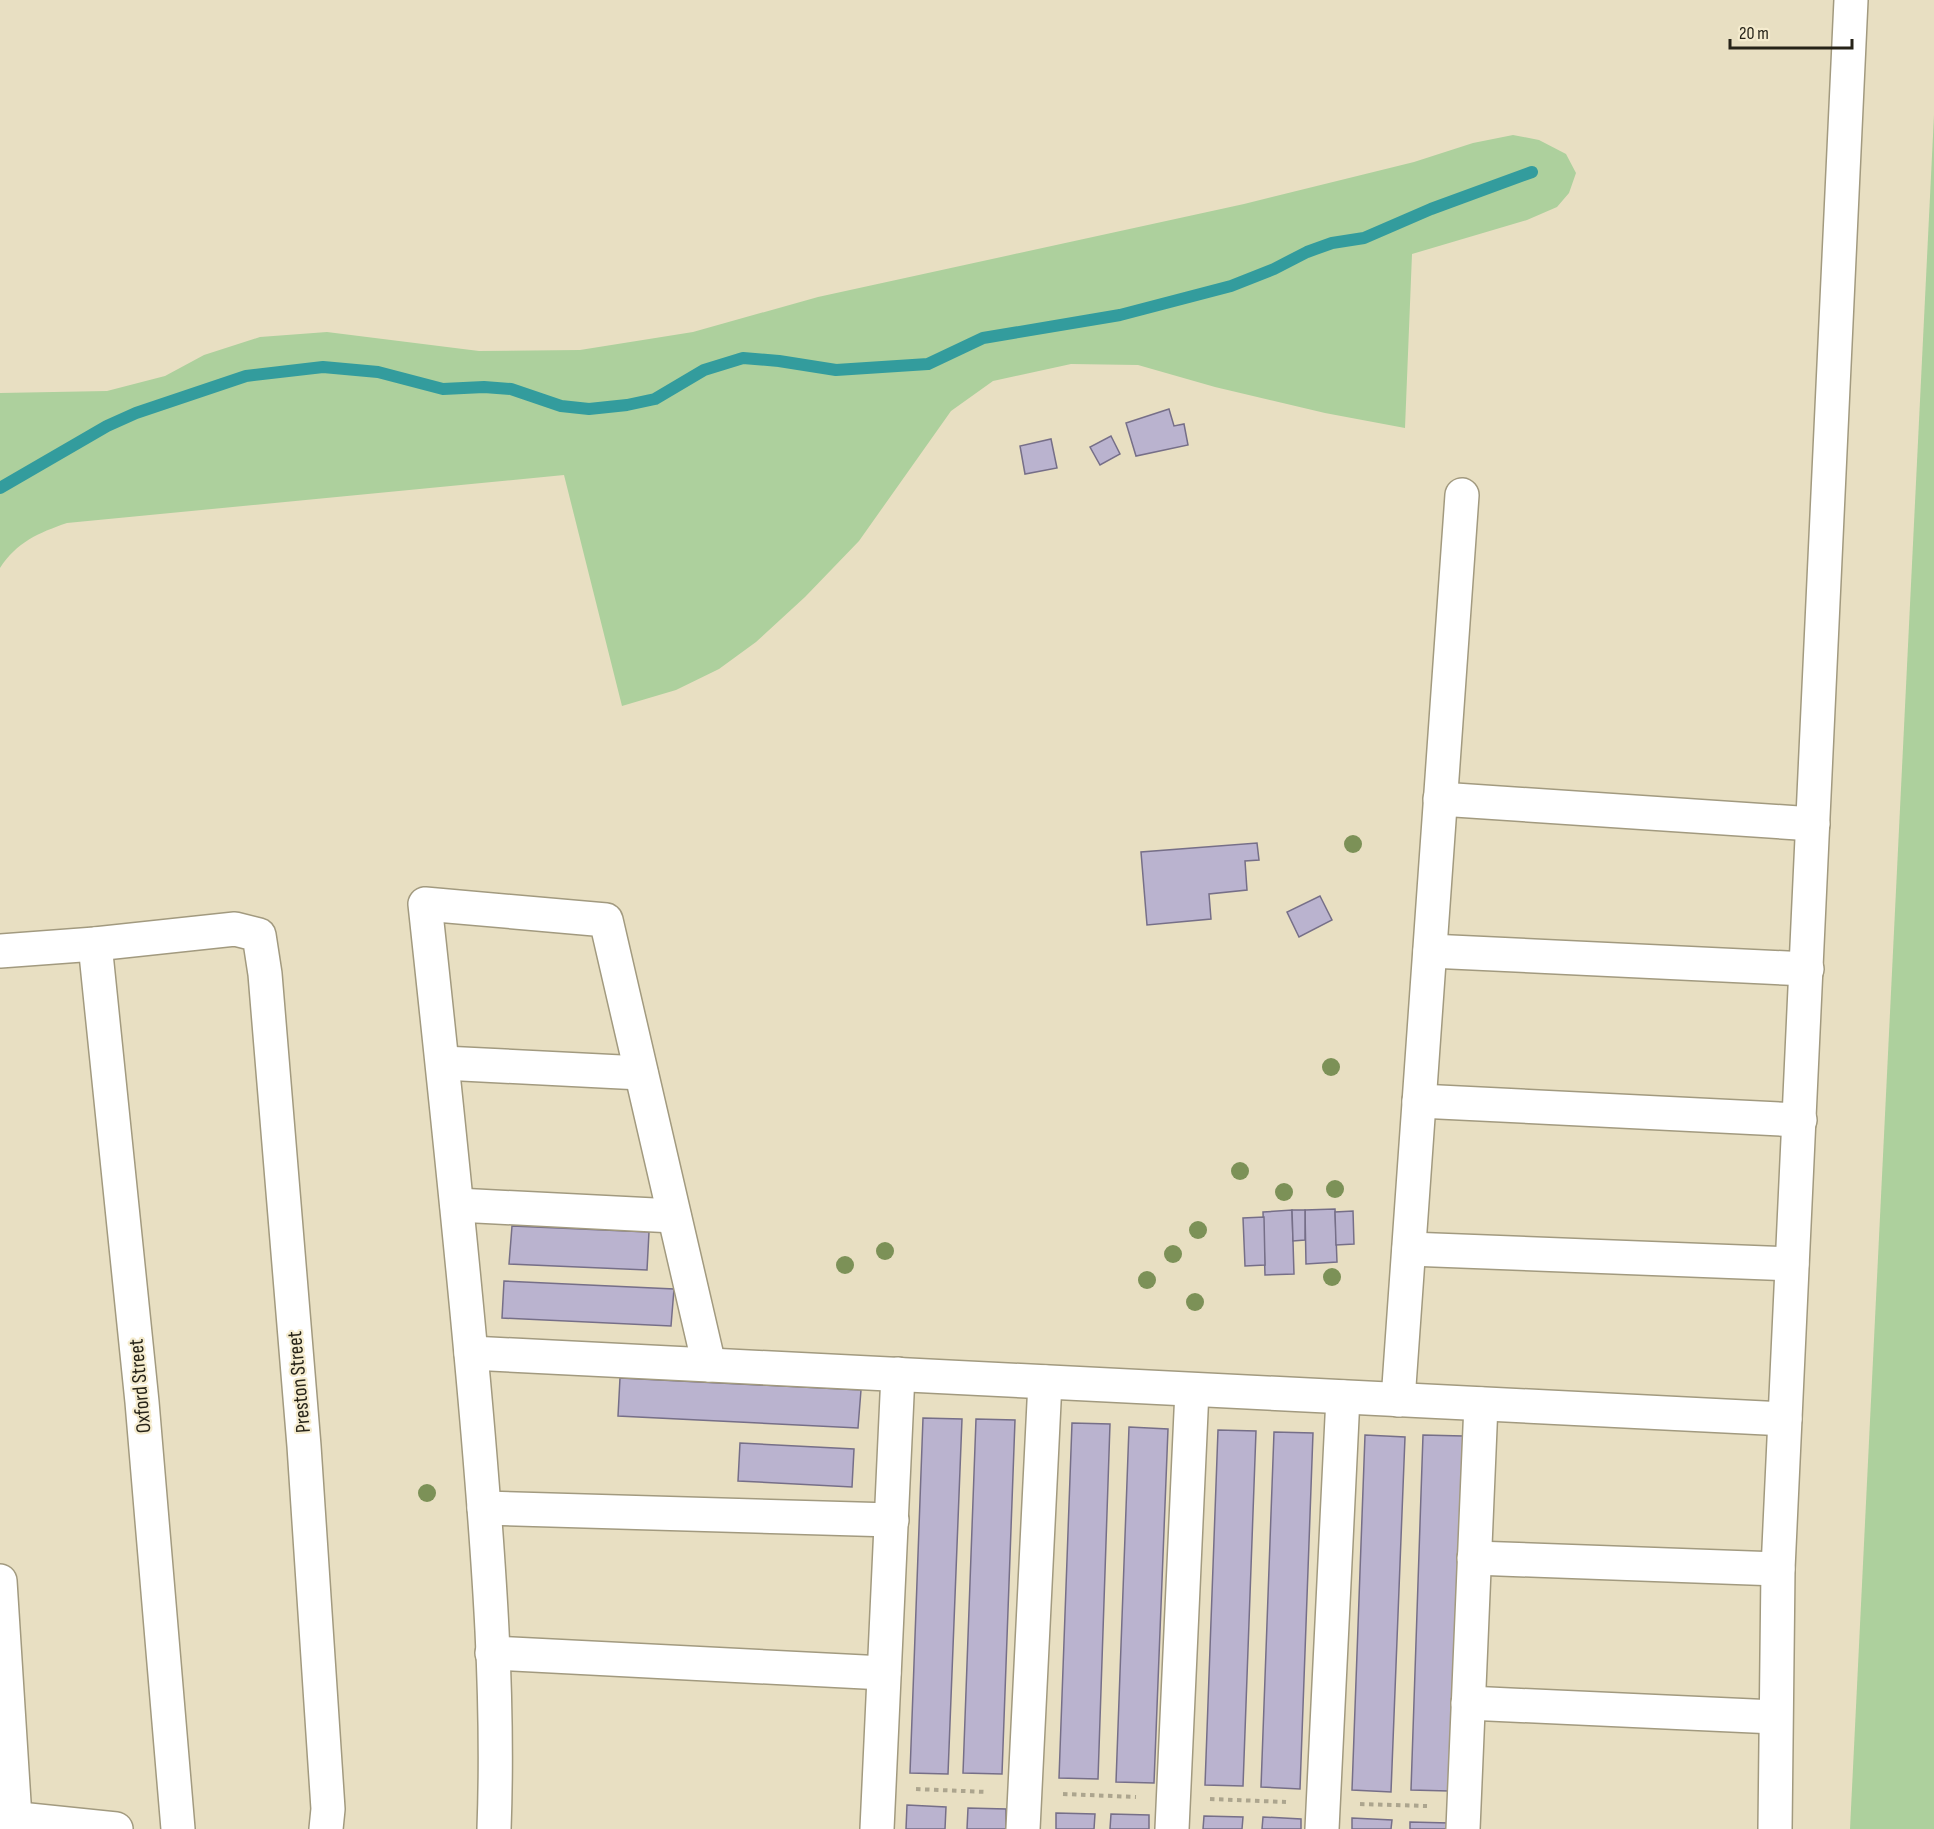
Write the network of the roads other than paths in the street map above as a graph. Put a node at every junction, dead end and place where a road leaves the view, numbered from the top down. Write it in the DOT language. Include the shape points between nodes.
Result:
graph roads {
  1 [pos="1851,0"];
  2 [pos="1462,495"];
  3 [pos="1440,799"];
  4 [pos="1813,824"];
  5 [pos="95,944"];
  6 [pos="0,951"];
  7 [pos="1430,951"];
  8 [pos="1807,969"];
  9 [pos="442,1063"];
  10 [pos="641,1073"];
  11 [pos="1419,1101"];
  12 [pos="1800,1120"];
  13 [pos="457,1205"];
  14 [pos="675,1216"];
  15 [pos="1409,1249"];
  16 [pos="1792,1264"];
  17 [pos="471,1353"];
  18 [pos="708,1365"];
  19 [pos="898,1374"];
  20 [pos="1045,1382"];
  21 [pos="1192,1390"];
  22 [pos="1343,1397"];
  23 [pos="1398,1400"];
  24 [pos="1481,1404"];
  25 [pos="1785,1419"];
  26 [pos="484,1508"];
  27 [pos="892,1520"];
  28 [pos="1474,1558"];
  29 [pos="1778,1569"];
  30 [pos="0,1581"];
  31 [pos="2,1653"];
  32 [pos="492,1653"];
  33 [pos="884,1673"];
  34 [pos="1468,1703"];
  35 [pos="1775,1717"];
  36 [pos="7,1818"];
  37 [pos="116,1829"];
  38 [pos="178,1829"];
  39 [pos="326,1829"];
  40 [pos="494,1829"];
  41 [pos="877,1829"];
  42 [pos="1023,1829"];
  43 [pos="1173,1829"];
  44 [pos="1322,1829"];
  45 [pos="1463,1829"];
  46 [pos="1775,1829"];
  1 -- 4 [label="street"];
  2 -- 3 [label="street"];
  3 -- 4 [label="street"];
  3 -- 7 [label="street"];
  4 -- 8 [label="street"];
  5 -- 6 [label="street"];
  5 -- 38 [label="street, Oxford Street" via="142,1402"];
  5 -- 39 [label="street, Preston Street" via="235,928 259,935 304,1446 328,1809"];
  7 -- 8 [label="street"];
  7 -- 11 [label="street"];
  8 -- 12 [label="street"];
  9 -- 10 [label="street"];
  9 -- 10 [label="street" via="425,904 606,920"];
  9 -- 13 [label="street"];
  10 -- 14 [label="street"];
  11 -- 12 [label="street"];
  11 -- 15 [label="street"];
  12 -- 16 [label="street"];
  13 -- 14 [label="street"];
  13 -- 17 [label="street"];
  14 -- 18 [label="street"];
  15 -- 16 [label="street"];
  15 -- 23 [label="street"];
  16 -- 25 [label="street"];
  17 -- 18 [label="street"];
  17 -- 26 [label="street"];
  18 -- 19 [label="street"];
  19 -- 20 [label="street"];
  19 -- 27 [label="street"];
  20 -- 21 [label="street"];
  20 -- 42 [label="street"];
  21 -- 22 [label="street"];
  21 -- 43 [label="street"];
  22 -- 23 [label="street"];
  22 -- 44 [label="street"];
  23 -- 24 [label="street"];
  24 -- 25 [label="street"];
  24 -- 28 [label="street"];
  25 -- 29 [label="street"];
  26 -- 27 [label="street"];
  26 -- 32 [label="street"];
  27 -- 33 [label="street"];
  28 -- 29 [label="street"];
  28 -- 34 [label="street"];
  29 -- 35 [label="street"];
  30 -- 31 [label="street"];
  31 -- 36 [label="street"];
  32 -- 33 [label="street"];
  32 -- 40 [label="street"];
  33 -- 41 [label="street"];
  34 -- 35 [label="street"];
  34 -- 45 [label="street"];
  35 -- 46 [label="street"];
  36 -- 37 [label="street"];
}
